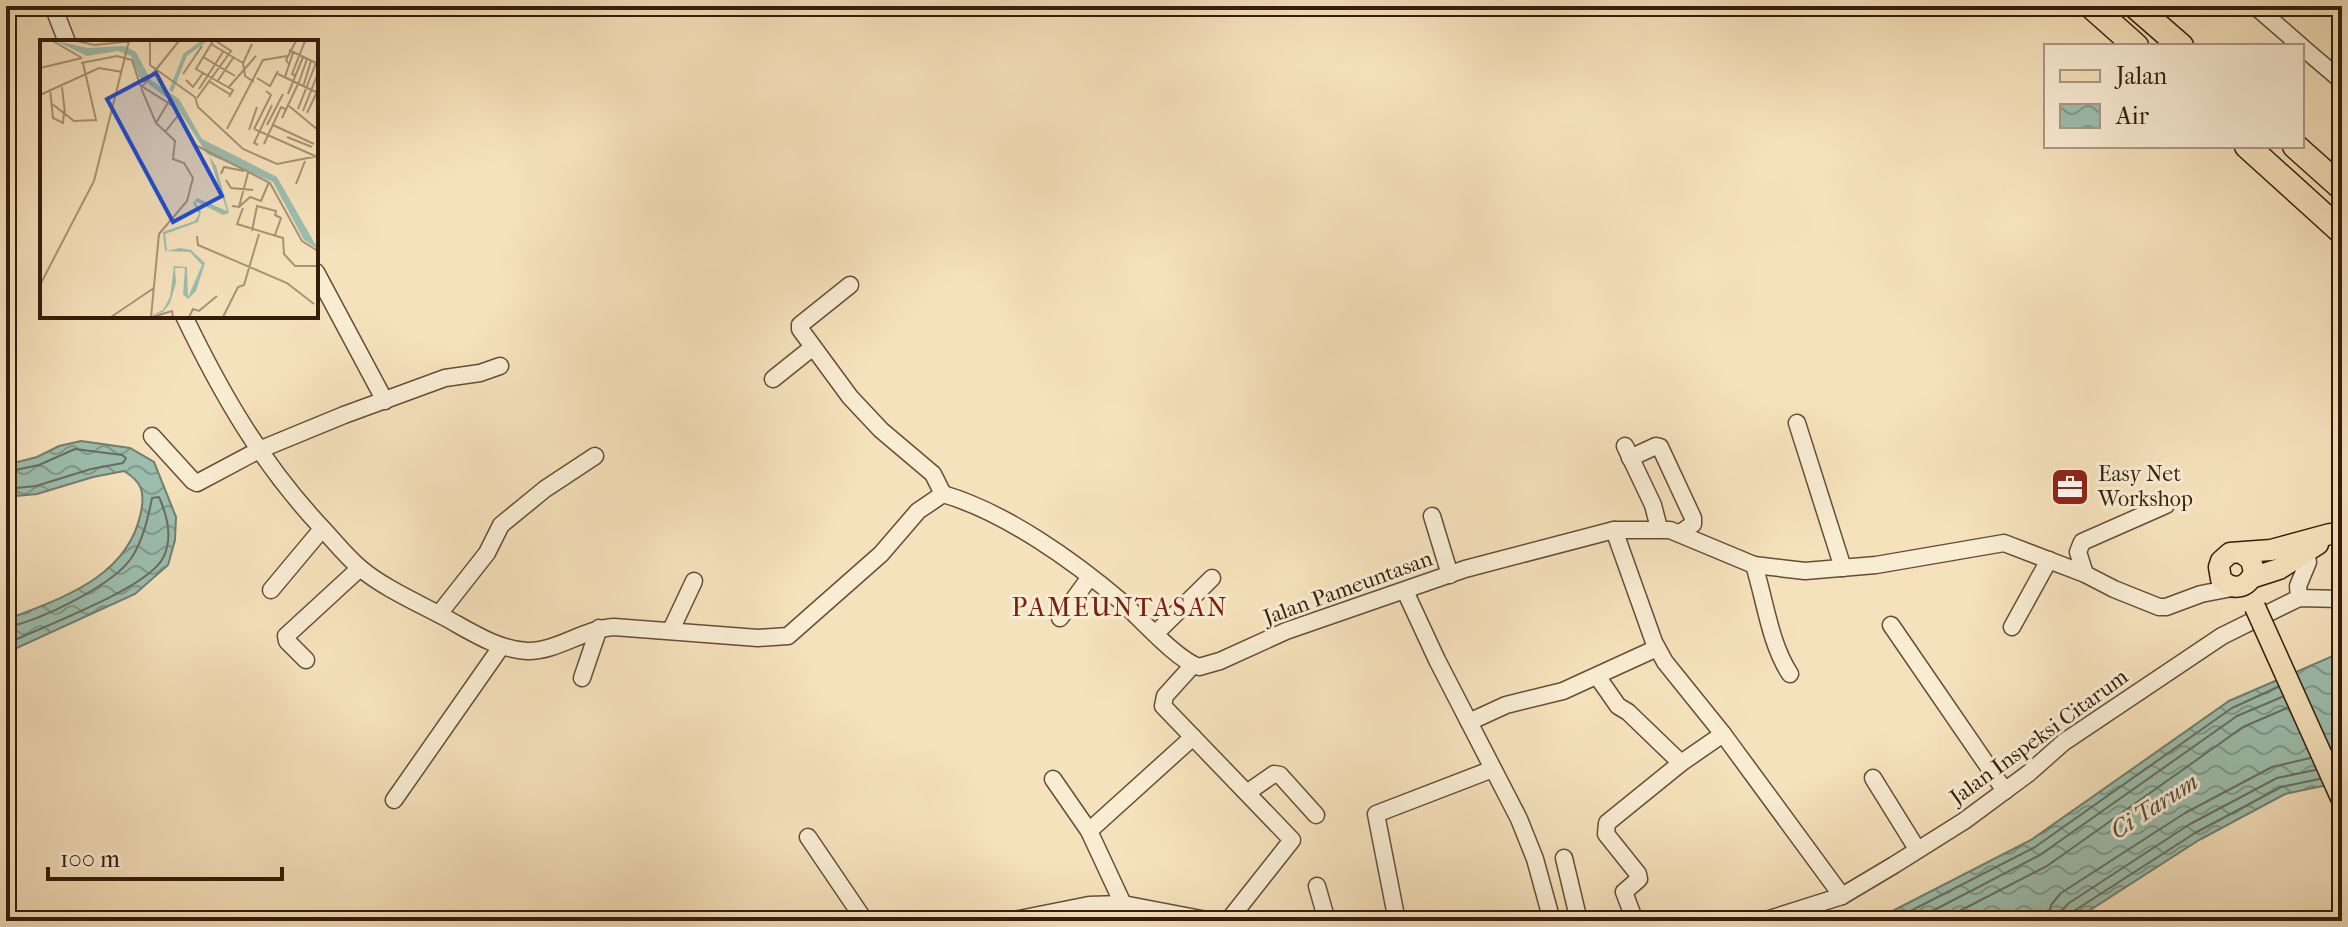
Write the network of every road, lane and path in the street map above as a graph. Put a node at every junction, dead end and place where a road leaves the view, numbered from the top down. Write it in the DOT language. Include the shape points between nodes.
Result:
graph roads {
  1 [pos="53,6"];
  2 [pos="2091,6"];
  3 [pos="2135,6"];
  4 [pos="2255,6"];
  5 [pos="66,40"];
  6 [pos="2134,44"];
  7 [pos="2179,44"];
  8 [pos="2300,44"];
  9 [pos="2304,48"];
  10 [pos="2342,81"];
  11 [pos="2249,148"];
  12 [pos="2297,148"];
  13 [pos="2342,188"];
  14 [pos="2342,232"];
  15 [pos="318,276"];
  16 [pos="850,285"];
  17 [pos="185,318"];
  18 [pos="813,347"];
  19 [pos="500,366"];
  20 [pos="773,379"];
  21 [pos="385,401"];
  22 [pos="1797,423"];
  23 [pos="152,436"];
  24 [pos="259,450"];
  25 [pos="595,456"];
  26 [pos="943,494"];
  27 [pos="2166,505"];
  28 [pos="1432,516"];
  29 [pos="1659,528"];
  30 [pos="322,529"];
  31 [pos="1614,530"];
  32 [pos="2336,530"];
  33 [pos="1680,533"];
  34 [pos="2306,548"];
  35 [pos="2242,553"];
  36 [pos="2049,560"];
  37 [pos="1754,565"];
  38 [pos="2219,567"];
  39 [pos="360,568"];
  40 [pos="1843,568"];
  41 [pos="2085,574"];
  42 [pos="1450,575"];
  43 [pos="1090,577"];
  44 [pos="1212,578"];
  45 [pos="694,581"];
  46 [pos="2247,589"];
  47 [pos="271,590"];
  48 [pos="1405,591"];
  49 [pos="2201,594"];
  50 [pos="2299,598"];
  51 [pos="2342,599"];
  52 [pos="439,614"];
  53 [pos="1060,618"];
  54 [pos="1891,625"];
  55 [pos="2012,627"];
  56 [pos="599,628"];
  57 [pos="671,630"];
  58 [pos="1156,633"];
  59 [pos="501,647"];
  60 [pos="1657,648"];
  61 [pos="306,660"];
  62 [pos="1193,665"];
  63 [pos="1790,674"];
  64 [pos="1597,676"];
  65 [pos="582,678"];
  66 [pos="1469,722"];
  67 [pos="1723,734"];
  68 [pos="1193,737"];
  69 [pos="1681,763"];
  70 [pos="1493,769"];
  71 [pos="1873,778"];
  72 [pos="1053,779"];
  73 [pos="2005,791"];
  74 [pos="1248,792"];
  75 [pos="394,800"];
  76 [pos="2342,800"];
  77 [pos="1316,815"];
  78 [pos="1089,831"];
  79 [pos="808,837"];
  80 [pos="1917,849"];
  81 [pos="1564,858"];
  82 [pos="1317,886"];
  83 [pos="1842,896"];
  84 [pos="1123,904"];
  85 [pos="865,921"];
  86 [pos="1009,921"];
  87 [pos="1212,921"];
  88 [pos="1228,921"];
  89 [pos="1327,921"];
  90 [pos="1397,921"];
  91 [pos="1552,921"];
  92 [pos="1579,921"];
  93 [pos="1635,921"];
  94 [pos="1763,921"];
  1 -- 5 [label="street"];
  2 -- 6 [label="highway"];
  3 -- 7 [label="highway"];
  4 -- 8 [label="street"];
  9 -- 10 [label="street"];
  11 -- 14 [label="highway"];
  12 -- 13 [label="highway"];
  15 -- 21 [label="street"];
  16 -- 18 [label="street" via="800,325"];
  17 -- 24 [label="street" via="207,366"];
  18 -- 20 [label="street"];
  18 -- 26 [label="street" via="881,430 933,474"];
  19 -- 21 [label="street" via="445,378"];
  21 -- 24 [label="street"];
  22 -- 40 [label="street"];
  23 -- 24 [label="street" via="197,483"];
  24 -- 30 [label="street"];
  25 -- 52 [label="street" via="501,525 487,553"];
  26 -- 43 [label="street" via="977,505"];
  26 -- 57 [label="street" via="918,511 872,563 788,636"];
  27 -- 41 [label="street" via="2082,542 2078,552"];
  28 -- 42 [label="street"];
  29 -- 31 [label="street, Jalan Pameuntasan"];
  29 -- 33 [label="street, Jalan Pameuntasan"];
  29 -- 33 [label="street" via="1628,452 1660,447 1693,518"];
  30 -- 39 [label="street"];
  30 -- 47 [label="street"];
  31 -- 42 [label="street, Jalan Pameuntasan"];
  31 -- 60 [label="street"];
  32 -- 34 [label="main road"];
  33 -- 37 [label="street, Jalan Pameuntasan"];
  34 -- 35 [label="main road"];
  34 -- 46 [label="main road"];
  34 -- 50 [label="street"];
  35 -- 38 [label="main road" via="2225,556"];
  35 -- 46 [label="main road" via="2254,566"];
  36 -- 40 [label="street, Jalan Pameuntasan" via="2004,543"];
  36 -- 41 [label="street, Jalan Pameuntasan"];
  36 -- 55 [label="street"];
  37 -- 40 [label="street, Jalan Pameuntasan" via="1805,571"];
  37 -- 63 [label="street" via="1775,642"];
  38 -- 46 [label="main road" via="2225,583"];
  38 -- 49 [label="street"];
  39 -- 52 [label="street"];
  39 -- 61 [label="street" via="286,636"];
  41 -- 49 [label="street, Jalan Pameuntasan" via="2159,607"];
  42 -- 48 [label="street, Jalan Pameuntasan"];
  43 -- 53 [label="street"];
  43 -- 58 [label="street"];
  44 -- 58 [label="street"];
  45 -- 57 [label="street"];
  46 -- 49 [label="street, Jalan Pameuntasan"];
  46 -- 76 [label="main road, bridge"];
  48 -- 62 [label="street, Jalan Pameuntasan" via="1286,631 1220,661"];
  48 -- 66 [label="street"];
  50 -- 51 [label="street, Jalan Inspeksi Citarum"];
  50 -- 73 [label="street, Jalan Inspeksi Citarum" via="2222,636 2064,742"];
  52 -- 59 [label="street"];
  54 -- 73 [label="street"];
  56 -- 57 [label="street"];
  56 -- 59 [label="street" via="551,647"];
  56 -- 65 [label="street"];
  58 -- 62 [label="street"];
  59 -- 75 [label="street"];
  60 -- 64 [label="street"];
  60 -- 67 [label="street"];
  62 -- 68 [label="street" via="1165,696 1163,706"];
  64 -- 66 [label="street"];
  64 -- 69 [label="street" via="1618,706"];
  66 -- 70 [label="street"];
  67 -- 69 [label="street"];
  67 -- 83 [label="street"];
  68 -- 74 [label="street"];
  68 -- 78 [label="street"];
  69 -- 93 [label="street" via="1605,828 1638,874 1624,892"];
  70 -- 90 [label="street" via="1376,814"];
  70 -- 91 [label="street" via="1535,859"];
  71 -- 80 [label="street"];
  72 -- 78 [label="street"];
  73 -- 80 [label="street, Jalan Inspeksi Citarum"];
  74 -- 77 [label="street" via="1280,775"];
  74 -- 88 [label="street" via="1292,840"];
  78 -- 84 [label="street"];
  79 -- 85 [label="street"];
  80 -- 83 [label="street, Jalan Inspeksi Citarum"];
  81 -- 92 [label="street"];
  82 -- 89 [label="street"];
  83 -- 94 [label="street, Jalan Inspeksi Citarum"];
  84 -- 86 [label="street" via="1089,905"];
  84 -- 87 [label="street"];
}
